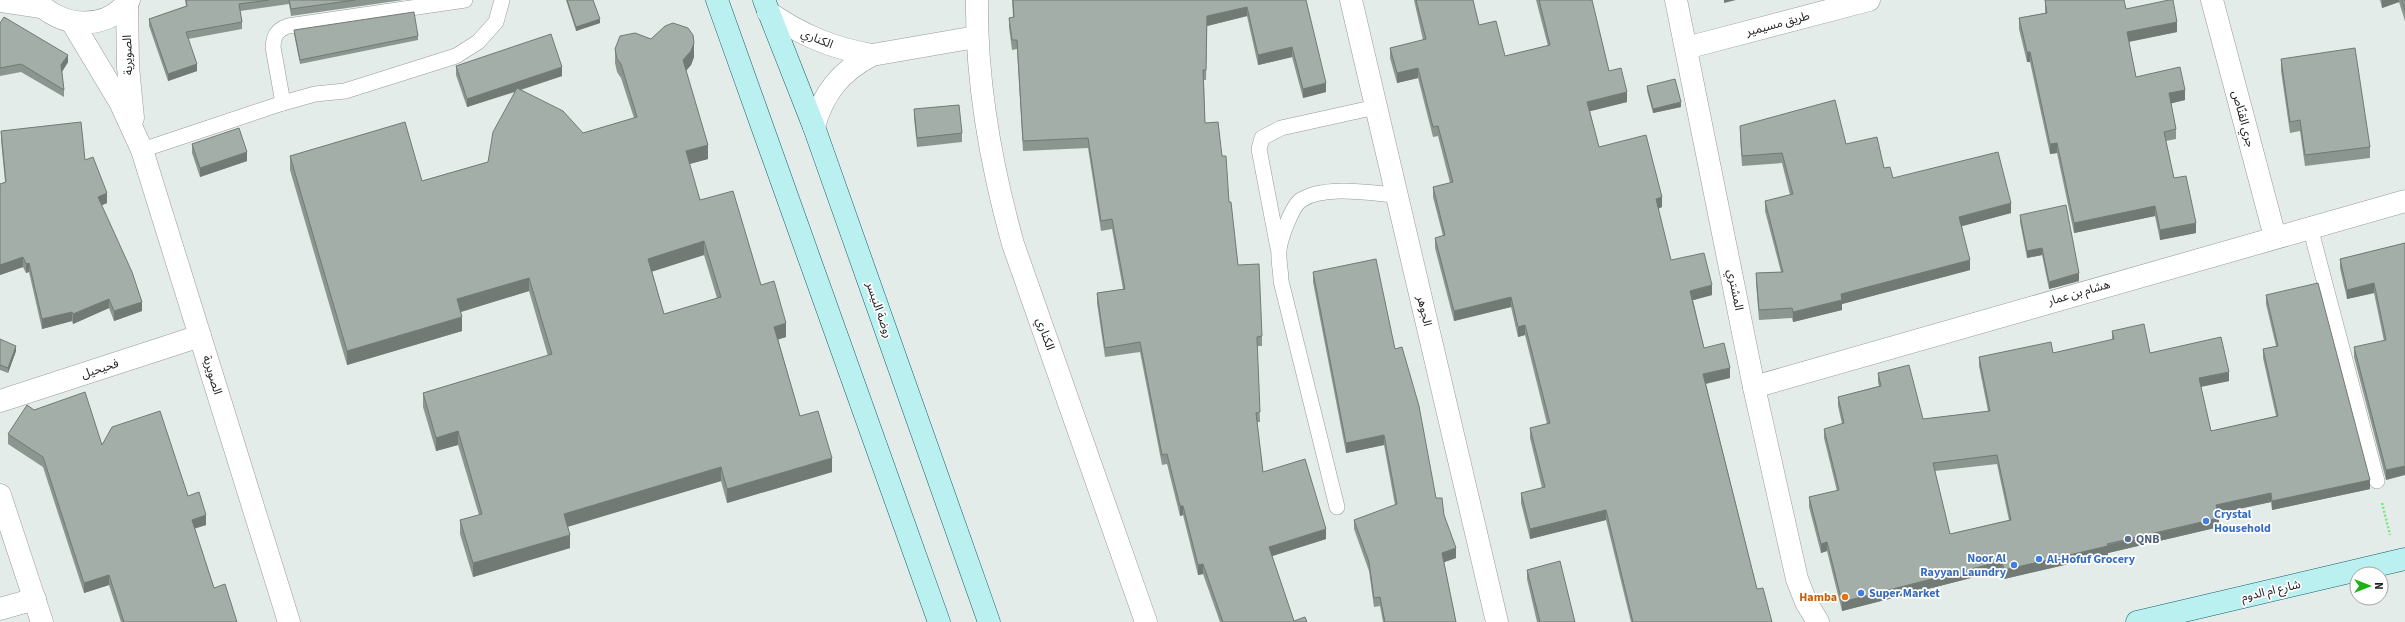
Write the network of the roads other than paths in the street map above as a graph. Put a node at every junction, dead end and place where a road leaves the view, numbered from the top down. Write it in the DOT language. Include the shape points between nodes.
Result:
graph roads {
  1 [pos="465,0"];
  2 [pos="502,0"];
  3 [pos="717,0"];
  4 [pos="977,0"];
  5 [pos="1351,0"];
  6 [pos="1676,0"];
  7 [pos="1869,0"];
  8 [pos="2212,0"];
  9 [pos="0,1"];
  10 [pos="128,2"];
  11 [pos="38,3"];
  12 [pos="766,6"];
  13 [pos="72,22"];
  14 [pos="976,37"];
  15 [pos="1686,48"];
  16 [pos="872,55"];
  17 [pos="283,103"];
  18 [pos="1376,107"];
  19 [pos="814,127"];
  20 [pos="134,129"];
  21 [pos="142,150"];
  22 [pos="1396,195"];
  23 [pos="2405,200"];
  24 [pos="2310,227"];
  25 [pos="2275,237"];
  26 [pos="1279,250"];
  27 [pos="200,336"];
  28 [pos="1754,387"];
  29 [pos="0,401"];
  30 [pos="2377,481"];
  31 [pos="0,495"];
  32 [pos="1337,506"];
  33 [pos="2400,560"];
  34 [pos="1797,579"];
  35 [pos="35,599"];
  36 [pos="0,609"];
  37 [pos="42,622"];
  38 [pos="288,622"];
  39 [pos="939,622"];
  40 [pos="989,622"];
  41 [pos="1146,622"];
  42 [pos="1497,622"];
  43 [pos="1799,622"];
  44 [pos="1818,622"];
  45 [pos="2137,622"];
  1 -- 17 [label="lane" via="288,26 279,30 274,38 273,47"];
  2 -- 17 [label="lane" via="496,22 478,42 456,56 345,91 315,94"];
  3 -- 39 [label="street"];
  4 -- 14 [label="street, الكناري"];
  5 -- 18 [label="street, الجوهر"];
  6 -- 15 [label="street, المشتري"];
  7 -- 15 [label="street, طريق مسيمير"];
  8 -- 25 [label="street, جري القنّاص"];
  9 -- 11 [label="street"];
  10 -- 13 [label="street" via="111,16 92,23"];
  10 -- 20 [label="street, الصويرية" via="128,67"];
  11 -- 13 [label="street" via="55,17"];
  12 -- 16 [label="street, الكناري" via="791,29 844,50"];
  12 -- 19 [label="street, روضة النيسر"];
  13 -- 20 [label="street, الصويرية"];
  14 -- 16 [label="street, الكناري"];
  14 -- 41 [label="street, الكناري" via="996,177 1011,237"];
  15 -- 28 [label="street, المشتري"];
  16 -- 19 [label="street, الكناري" via="845,72 834,84 822,104"];
  17 -- 21 [label="lane"];
  18 -- 22 [label="street, الجوهر"];
  18 -- 26 [label="lane" via="1281,128 1262,138 1259,149"];
  19 -- 40 [label="street, روضة النيسر"];
  20 -- 21 [label="street, الصويرية"];
  21 -- 27 [label="street, الصويرية"];
  22 -- 26 [label="lane" via="1342,192 1318,194 1300,200 1288,221"];
  22 -- 42 [label="street, الجوهر"];
  23 -- 24 [label="street, هشام بن عمار"];
  24 -- 25 [label="street, هشام بن عمار"];
  24 -- 30 [label="lane"];
  25 -- 28 [label="street, هشام بن عمار"];
  26 -- 32 [label="lane" via="1281,281"];
  27 -- 29 [label="street, فحيحيل"];
  27 -- 38 [label="street, الصويرية"];
  28 -- 34 [label="street, المشتري"];
  31 -- 35 [label="street"];
  33 -- 45 [label="street, شارع ام الدوم"];
  34 -- 43 [label="street, المشتري"];
  34 -- 44 [label="street, المشتري" via="1806,602"];
  35 -- 36 [label="street"];
  35 -- 37 [label="street"];
}
